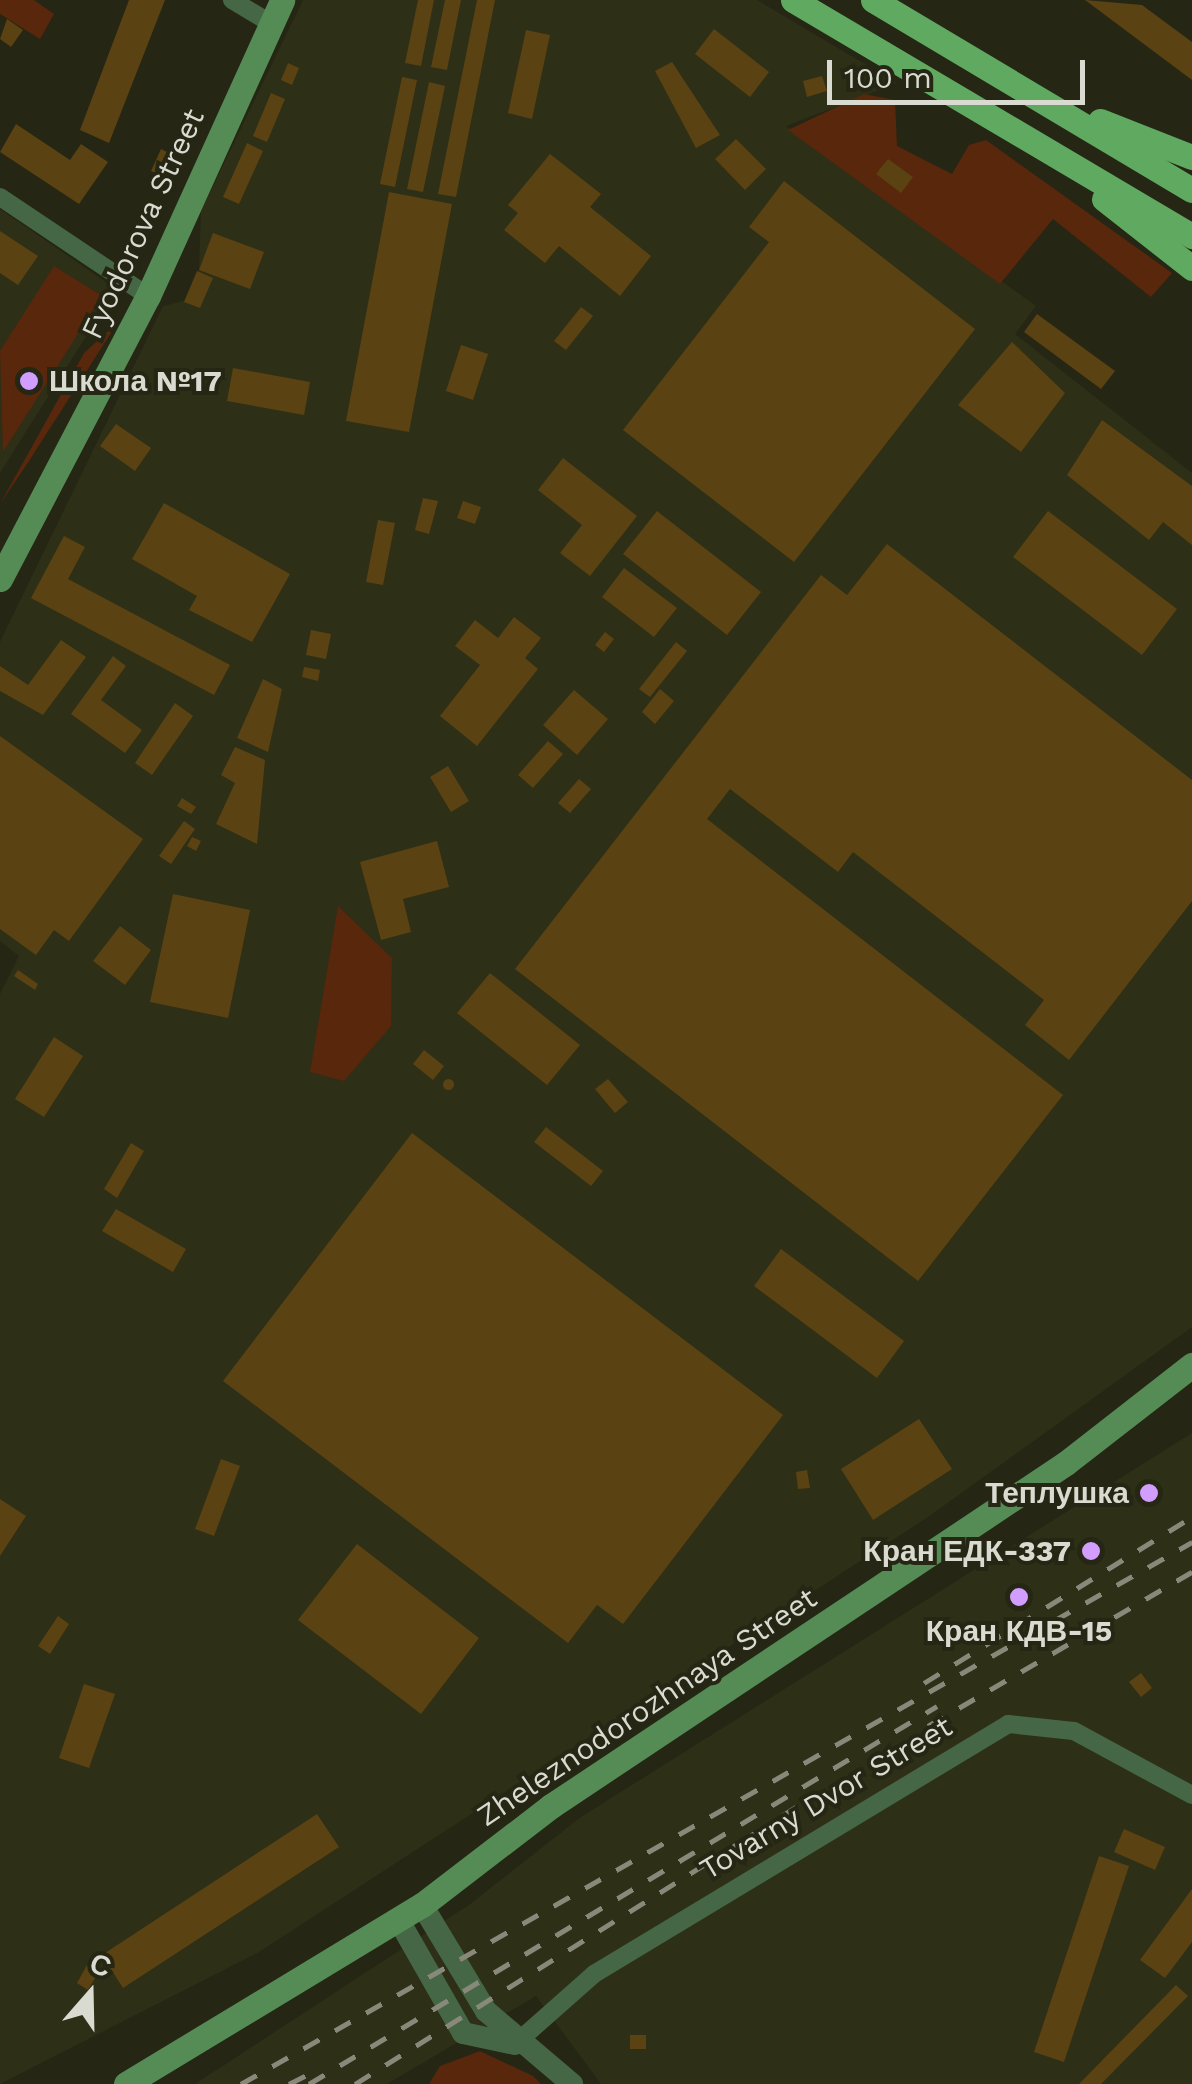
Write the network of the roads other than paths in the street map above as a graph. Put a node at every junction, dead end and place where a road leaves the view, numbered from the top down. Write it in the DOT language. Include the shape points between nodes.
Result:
graph roads {
  1 [pos="232,0"];
  2 [pos="793,0"];
  3 [pos="873,0"];
  4 [pos="277,12"];
  5 [pos="1035,95"];
  6 [pos="1026,136"];
  7 [pos="1192,157"];
  8 [pos="1192,190"];
  9 [pos="0,197"];
  10 [pos="1192,236"];
  11 [pos="1192,268"];
  12 [pos="148,296"];
  13 [pos="0,579"];
  14 [pos="1192,1365"];
  15 [pos="1192,1795"];
  16 [pos="422,1904"];
  17 [pos="398,1919"];
  18 [pos="515,2044"];
  19 [pos="126,2084"];
  20 [pos="572,2084"];
  1 -- 4 [label="street"];
  2 -- 6 [label="main road"];
  3 -- 5 [label="main road"];
  4 -- 12 [label="main road, Fyodorova Street"];
  5 -- 7 [label="main road"];
  5 -- 8 [label="main road"];
  6 -- 10 [label="main road"];
  6 -- 11 [label="main road"];
  9 -- 12 [label="street"];
  12 -- 13 [label="main road, Fyodorova Street"];
  14 -- 16 [label="main road, Zheleznodorozhnaya Street" via="1066,1463 551,1806"];
  15 -- 18 [label="street, Tovarny Dvor Street" via="1074,1730 1008,1724 594,1974"];
  16 -- 17 [label="main road, Zheleznodorozhnaya Street"];
  16 -- 18 [label="street"];
  17 -- 18 [label="street" via="463,2033"];
  17 -- 19 [label="main road, Zheleznodorozhnaya Street"];
  18 -- 20 [label="street"];
}
